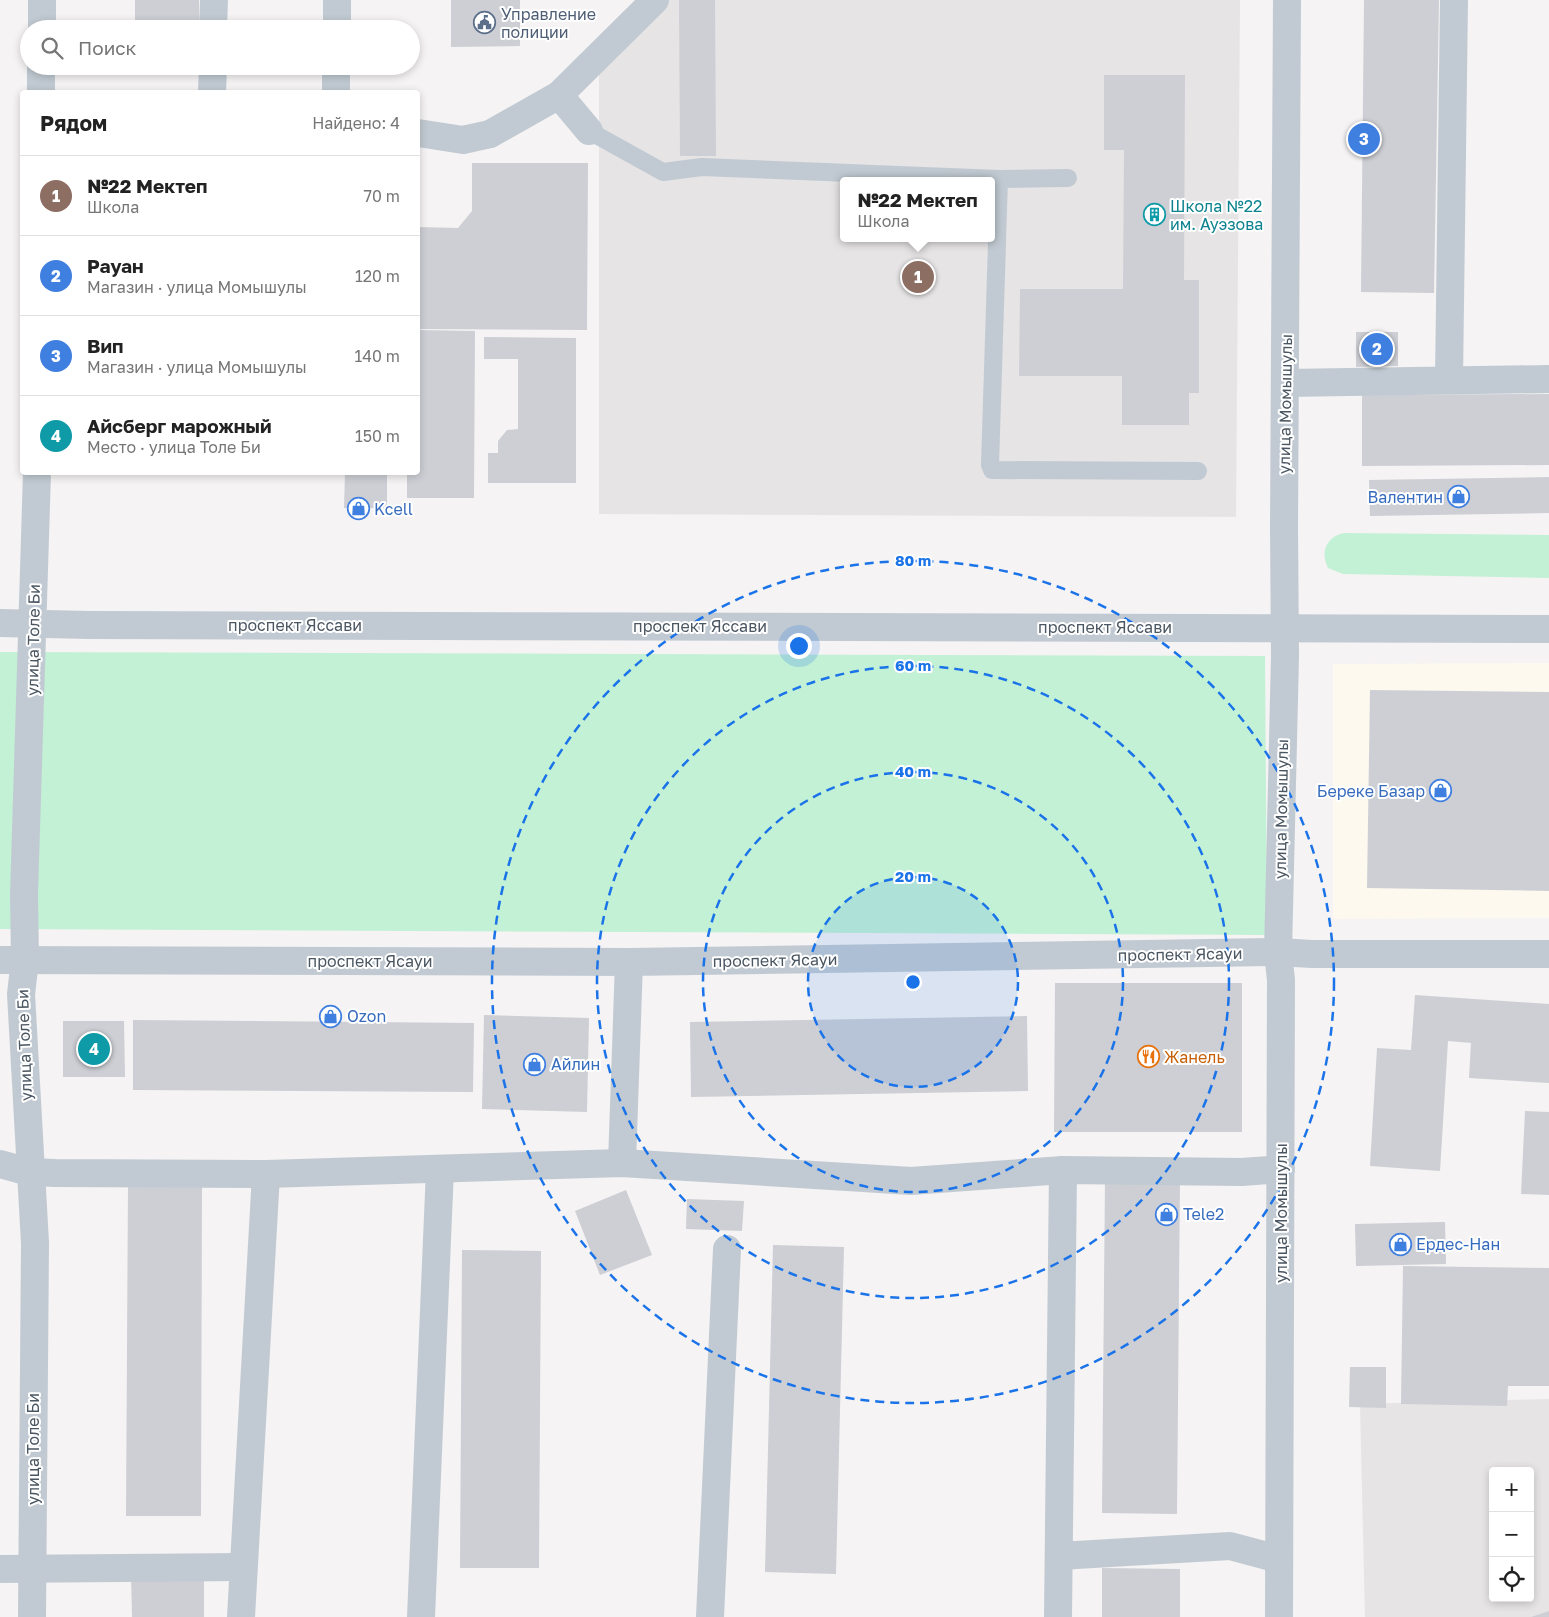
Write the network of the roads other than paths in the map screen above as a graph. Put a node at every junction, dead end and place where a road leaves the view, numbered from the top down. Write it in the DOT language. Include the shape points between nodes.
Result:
graph roads {
  1 [pos="42,0"];
  2 [pos="214,0"];
  3 [pos="337,0"];
  4 [pos="655,0"];
  5 [pos="1287,0"];
  6 [pos="1454,0"];
  7 [pos="42,20"];
  8 [pos="213,20"];
  9 [pos="337,20"];
  10 [pos="41,75"];
  11 [pos="213,75"];
  12 [pos="336,75"];
  13 [pos="40,90"];
  14 [pos="212,90"];
  15 [pos="336,90"];
  16 [pos="558,95"];
  17 [pos="589,131"];
  18 [pos="420,133"];
  19 [pos="950,177"];
  20 [pos="1068,178"];
  21 [pos="995,179"];
  22 [pos="999,179"];
  23 [pos="1549,379"];
  24 [pos="1449,380"];
  25 [pos="1285,383"];
  26 [pos="1198,471"];
  27 [pos="37,475"];
  28 [pos="0,623"];
  29 [pos="32,624"];
  30 [pos="1549,629"];
  31 [pos="1284,630"];
  32 [pos="1278,952"];
  33 [pos="1549,954"];
  34 [pos="12,960"];
  35 [pos="629,962"];
  36 [pos="0,1164"];
  37 [pos="622,1164"];
  38 [pos="440,1169"];
  39 [pos="1281,1169"];
  40 [pos="1064,1170"];
  41 [pos="29,1172"];
  42 [pos="266,1174"];
  43 [pos="727,1249"];
  44 [pos="1059,1556"];
  45 [pos="1279,1559"];
  46 [pos="32,1567"];
  47 [pos="243,1567"];
  48 [pos="0,1569"];
  49 [pos="32,1617"];
  50 [pos="241,1617"];
  51 [pos="421,1617"];
  52 [pos="710,1617"];
  53 [pos="1058,1617"];
  54 [pos="1279,1617"];
  1 -- 7 [label="street"];
  2 -- 8 [label="street"];
  3 -- 9 [label="street"];
  4 -- 16 [label="street"];
  5 -- 25 [label="street, улица Момышулы"];
  6 -- 24 [label="street"];
  10 -- 13 [label="street"];
  11 -- 14 [label="street"];
  12 -- 15 [label="street"];
  16 -- 17 [label="street"];
  16 -- 18 [label="street" via="490,134 463,140"];
  17 -- 19 [label="lane" via="663,172 702,167"];
  20 -- 22 [label="lane"];
  21 -- 22 [label="lane"];
  22 -- 26 [label="lane" via="992,470"];
  23 -- 24 [label="street"];
  24 -- 25 [label="street"];
  25 -- 31 [label="street, улица Момышулы"];
  27 -- 29 [label="street, улица Толе Би"];
  28 -- 29 [label="street, проспект Яссави"];
  29 -- 31 [label="street, проспект Яссави" via="1215,627"];
  29 -- 34 [label="street, улица Толе Би"];
  30 -- 31 [label="street, проспект Яссави"];
  31 -- 32 [label="street, улица Момышулы"];
  32 -- 33 [label="street, проспект Ясауи"];
  32 -- 35 [label="street, проспект Ясауи"];
  32 -- 39 [label="street, улица Момышулы" via="1281,980"];
  34 -- 35 [label="street, проспект Ясауи"];
  34 -- 41 [label="street, улица Толе Би" via="20,994"];
  35 -- 37 [label="street"];
  36 -- 41 [label="street"];
  37 -- 38 [label="street"];
  37 -- 40 [label="street" via="911,1181"];
  38 -- 42 [label="street"];
  38 -- 51 [label="street"];
  39 -- 40 [label="street" via="1242,1172"];
  39 -- 45 [label="street, улица Момышулы"];
  40 -- 44 [label="street"];
  41 -- 42 [label="street"];
  41 -- 46 [label="street, улица Толе Би" via="35,1243"];
  42 -- 47 [label="street"];
  43 -- 52 [label="street"];
  44 -- 45 [label="street" via="1230,1546"];
  44 -- 53 [label="street"];
  45 -- 54 [label="street, улица Момышулы"];
  46 -- 47 [label="street"];
  46 -- 48 [label="street"];
  46 -- 49 [label="street, улица Толе Би"];
  47 -- 50 [label="street"];
}
